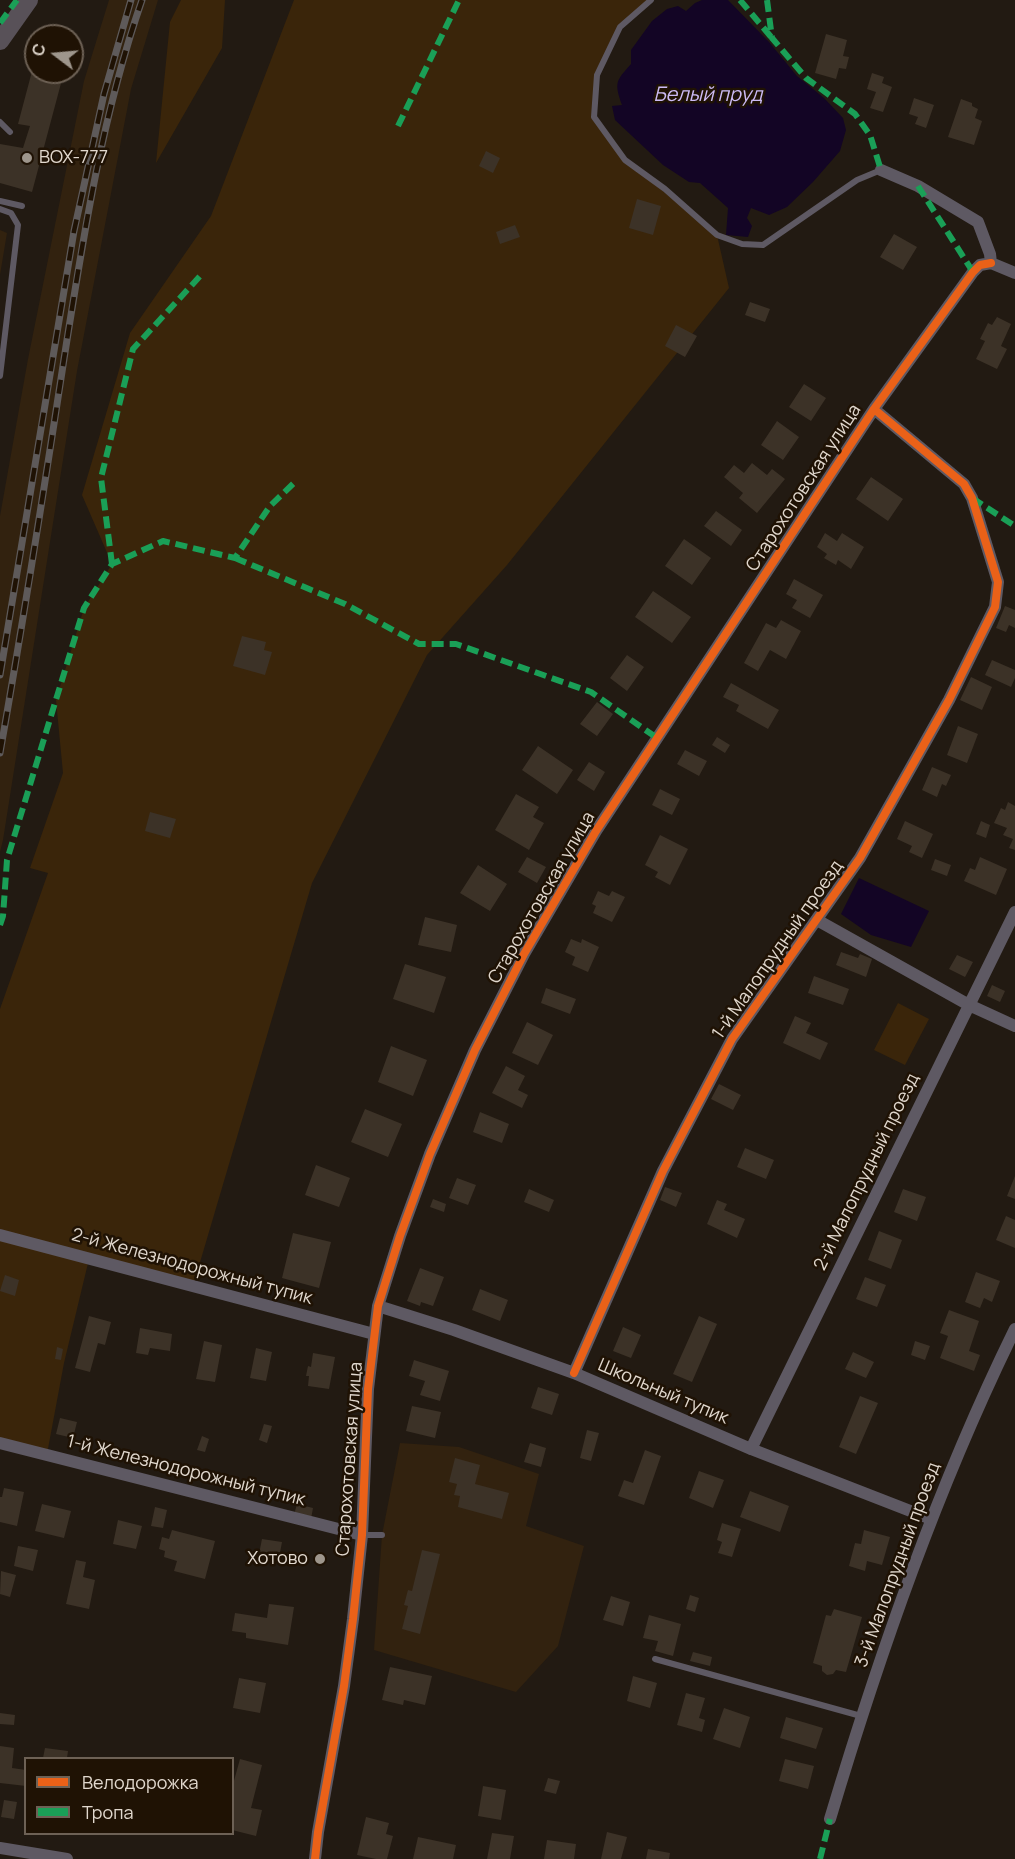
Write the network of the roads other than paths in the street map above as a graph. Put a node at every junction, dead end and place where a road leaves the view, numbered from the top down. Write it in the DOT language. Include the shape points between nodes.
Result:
graph roads {
  1 [pos="29,0"];
  2 [pos="651,0"];
  3 [pos="0,40"];
  4 [pos="0,122"];
  5 [pos="10,132"];
  6 [pos="881,170"];
  7 [pos="0,201"];
  8 [pos="22,206"];
  9 [pos="0,209"];
  10 [pos="990,263"];
  11 [pos="1015,273"];
  12 [pos="0,376"];
  13 [pos="874,409"];
  14 [pos="1015,912"];
  15 [pos="817,920"];
  16 [pos="969,1005"];
  17 [pos="1015,1026"];
  18 [pos="0,1235"];
  19 [pos="378,1306"];
  20 [pos="1015,1329"];
  21 [pos="374,1334"];
  22 [pos="574,1373"];
  23 [pos="0,1443"];
  24 [pos="751,1449"];
  25 [pos="932,1519"];
  26 [pos="362,1534"];
  27 [pos="382,1535"];
  28 [pos="654,1659"];
  29 [pos="861,1716"];
  30 [pos="830,1820"];
  31 [pos="0,1848"];
  32 [pos="67,1859"];
  33 [pos="315,1859"];
  1 -- 3 [label="main road"];
  2 -- 6 [label="lane" via="620,27 597,75 594,117 625,160 717,235 742,244 763,245 857,180"];
  4 -- 5 [label="lane"];
  6 -- 10 [label="street" via="918,186 978,222"];
  7 -- 8 [label="lane"];
  9 -- 12 [label="lane" via="11,213 18,225"];
  10 -- 11 [label="street"];
  10 -- 13 [label="street, Старохотовская улица" via="973,272"];
  13 -- 15 [label="street, 1-й Малопрудный проезд" via="964,483 998,582 995,607 949,700 860,858"];
  13 -- 19 [label="street, Старохотовская улица" via="596,831 524,954 475,1050 430,1154"];
  14 -- 16 [label="street, 2-й Малопрудный проезд"];
  15 -- 16 [label="street"];
  15 -- 22 [label="street, 1-й Малопрудный проезд" via="732,1039 663,1171"];
  16 -- 17 [label="street"];
  16 -- 24 [label="street, 2-й Малопрудный проезд"];
  18 -- 21 [label="street, 2-й Железнодорожный тупик"];
  19 -- 21 [label="street, Старохотовская улица"];
  19 -- 22 [label="street, Школьный тупик"];
  20 -- 25 [label="street, 3-й Малопрудный проезд"];
  21 -- 26 [label="street, Старохотовская улица"];
  22 -- 24 [label="street, Школьный тупик"];
  23 -- 26 [label="street, 1-й Железнодорожный тупик"];
  24 -- 25 [label="street, Школьный тупик"];
  25 -- 29 [label="street, 3-й Малопрудный проезд"];
  26 -- 27 [label="lane"];
  26 -- 33 [label="street, Старохотовская улица" via="345,1675"];
  28 -- 29 [label="lane"];
  29 -- 30 [label="street, 3-й Малопрудный проезд"];
  31 -- 32 [label="street"];
}
